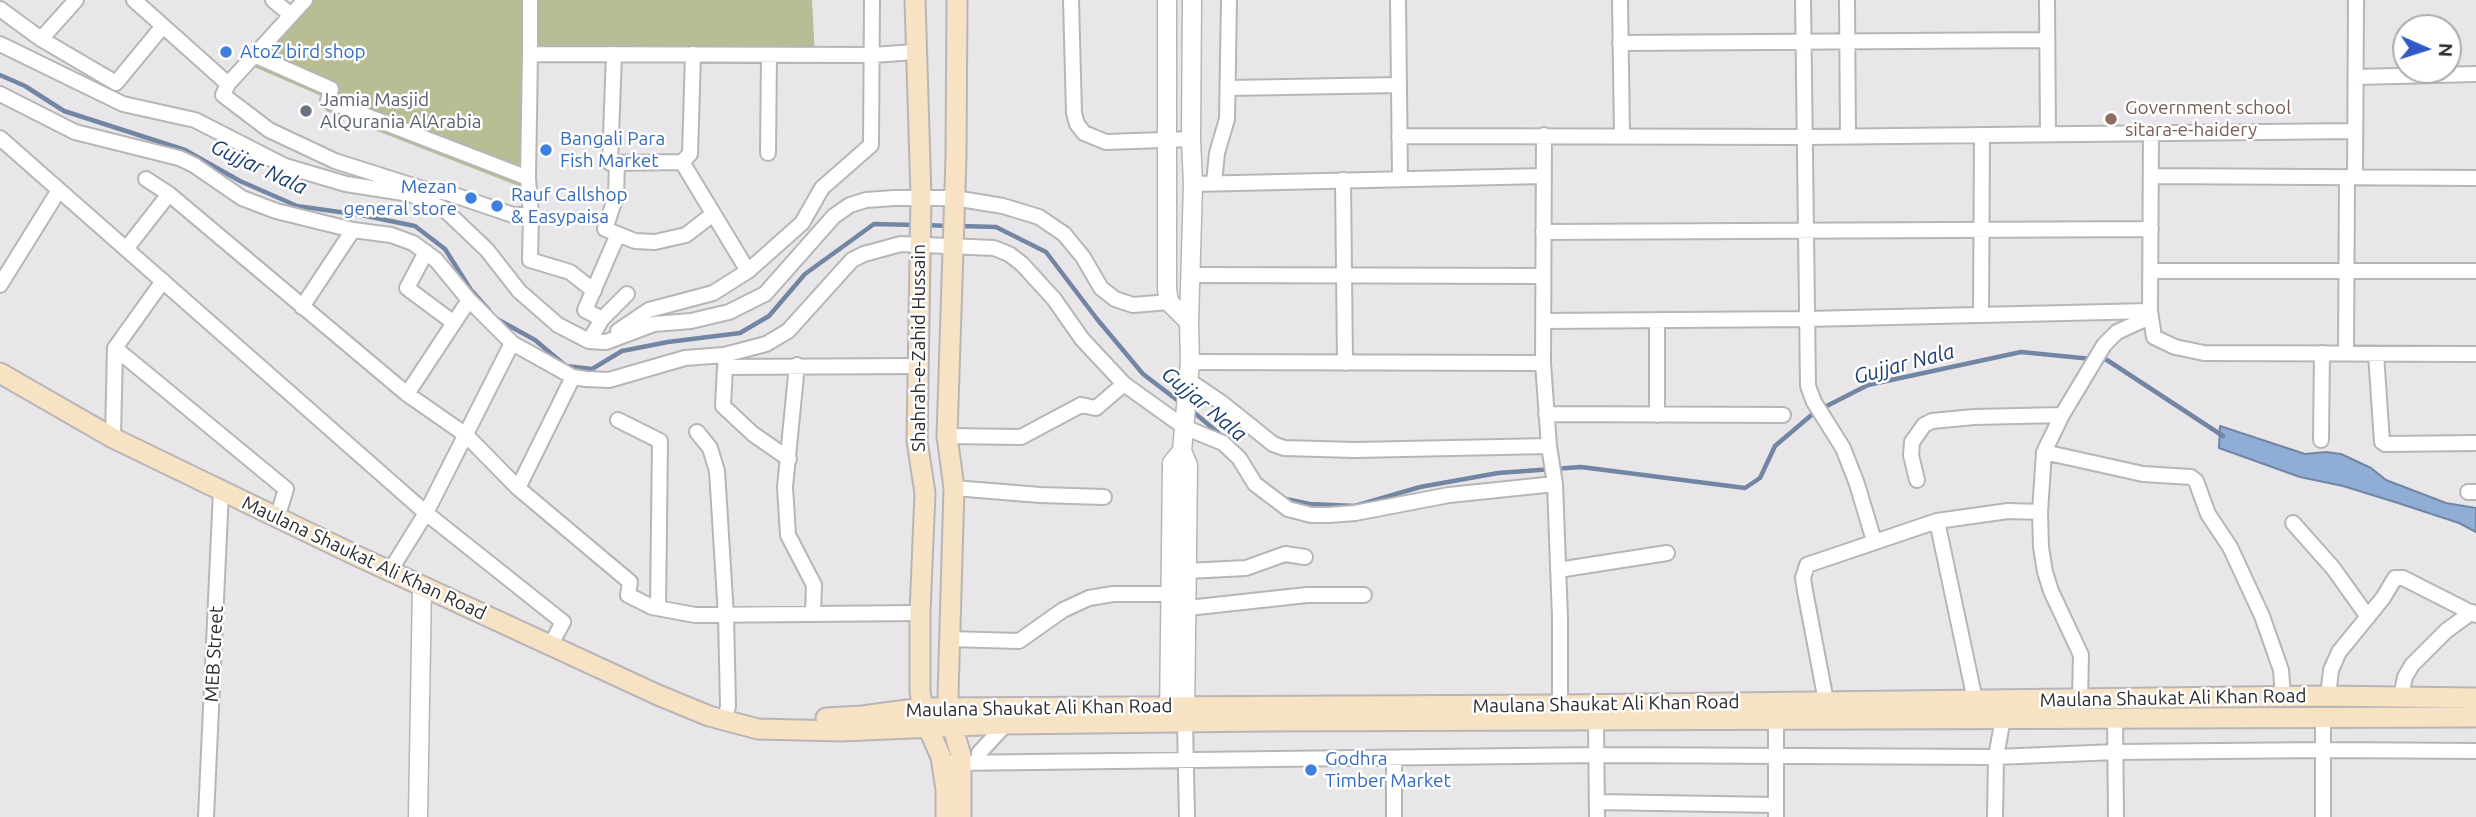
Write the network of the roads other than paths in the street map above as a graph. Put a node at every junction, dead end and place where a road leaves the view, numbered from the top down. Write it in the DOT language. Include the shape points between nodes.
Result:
graph roads {
  1 [pos="76,0"];
  2 [pos="134,0"];
  3 [pos="273,0"];
  4 [pos="305,0"];
  5 [pos="530,0"];
  6 [pos="872,0"];
  7 [pos="915,0"];
  8 [pos="957,0"];
  9 [pos="1072,0"];
  10 [pos="1167,0"];
  11 [pos="1192,0"];
  12 [pos="1228,0"];
  13 [pos="1398,0"];
  14 [pos="1620,0"];
  15 [pos="1803,0"];
  16 [pos="1847,0"];
  17 [pos="2047,0"];
  18 [pos="2356,0"];
  19 [pos="0,9"];
  20 [pos="291,15"];
  21 [pos="163,26"];
  22 [pos="41,39"];
  23 [pos="2047,40"];
  24 [pos="1847,41"];
  25 [pos="1804,42"];
  26 [pos="1620,43"];
  27 [pos="0,44"];
  28 [pos="915,52"];
  29 [pos="530,54"];
  30 [pos="614,54"];
  31 [pos="693,54"];
  32 [pos="254,55"];
  33 [pos="769,55"];
  34 [pos="873,55"];
  35 [pos="2476,74"];
  36 [pos="2356,77"];
  37 [pos="228,84"];
  38 [pos="1399,85"];
  39 [pos="1229,88"];
  40 [pos="0,94"];
  41 [pos="2355,131"];
  42 [pos="2151,133"];
  43 [pos="2048,134"];
  44 [pos="1544,135"];
  45 [pos="1622,135"];
  46 [pos="1982,135"];
  47 [pos="1399,136"];
  48 [pos="1848,136"];
  49 [pos="1805,137"];
  50 [pos="0,138"];
  51 [pos="1191,139"];
  52 [pos="1167,140"];
  53 [pos="768,153"];
  54 [pos="682,162"];
  55 [pos="617,163"];
  56 [pos="1544,176"];
  57 [pos="2151,176"];
  58 [pos="2351,177"];
  59 [pos="146,178"];
  60 [pos="528,178"];
  61 [pos="2476,178"];
  62 [pos="1400,179"];
  63 [pos="1343,180"];
  64 [pos="1214,183"];
  65 [pos="1193,184"];
  66 [pos="59,190"];
  67 [pos="169,194"];
  68 [pos="954,201"];
  69 [pos="920,202"];
  70 [pos="713,214"];
  71 [pos="531,215"];
  72 [pos="2151,229"];
  73 [pos="353,230"];
  74 [pos="1981,230"];
  75 [pos="1544,232"];
  76 [pos="1806,232"];
  77 [pos="618,234"];
  78 [pos="919,239"];
  79 [pos="953,240"];
  80 [pos="126,249"];
  81 [pos="426,252"];
  82 [pos="748,271"];
  83 [pos="2151,271"];
  84 [pos="2345,271"];
  85 [pos="2476,271"];
  86 [pos="1191,275"];
  87 [pos="1344,275"];
  88 [pos="1543,276"];
  89 [pos="163,281"];
  90 [pos="0,285"];
  91 [pos="594,291"];
  92 [pos="627,294"];
  93 [pos="469,300"];
  94 [pos="1169,302"];
  95 [pos="302,307"];
  96 [pos="2150,314"];
  97 [pos="1981,315"];
  98 [pos="602,319"];
  99 [pos="1807,319"];
  100 [pos="1657,320"];
  101 [pos="1543,321"];
  102 [pos="1189,322"];
  103 [pos="454,323"];
  104 [pos="618,331"];
  105 [pos="589,341"];
  106 [pos="512,343"];
  107 [pos="115,348"];
  108 [pos="2322,353"];
  109 [pos="2346,353"];
  110 [pos="2376,354"];
  111 [pos="2476,354"];
  112 [pos="725,361"];
  113 [pos="1345,363"];
  114 [pos="1543,363"];
  115 [pos="797,365"];
  116 [pos="918,366"];
  117 [pos="0,373"];
  118 [pos="573,377"];
  119 [pos="1125,384"];
  120 [pos="407,394"];
  121 [pos="1187,396"];
  122 [pos="1546,414"];
  123 [pos="1657,415"];
  124 [pos="1783,415"];
  125 [pos="2062,415"];
  126 [pos="618,421"];
  127 [pos="697,432"];
  128 [pos="466,435"];
  129 [pos="947,436"];
  130 [pos="113,438"];
  131 [pos="2322,440"];
  132 [pos="2476,443"];
  133 [pos="1182,452"];
  134 [pos="1550,452"];
  135 [pos="2044,452"];
  136 [pos="789,459"];
  137 [pos="1555,480"];
  138 [pos="1917,480"];
  139 [pos="518,488"];
  140 [pos="954,488"];
  141 [pos="221,491"];
  142 [pos="1104,497"];
  143 [pos="2040,512"];
  144 [pos="426,513"];
  145 [pos="277,518"];
  146 [pos="1937,521"];
  147 [pos="2293,523"];
  148 [pos="1874,541"];
  149 [pos="1667,552"];
  150 [pos="1306,557"];
  151 [pos="1559,570"];
  152 [pos="390,571"];
  153 [pos="1187,571"];
  154 [pos="422,586"];
  155 [pos="1172,594"];
  156 [pos="1364,595"];
  157 [pos="657,608"];
  158 [pos="1188,608"];
  159 [pos="813,613"];
  160 [pos="920,613"];
  161 [pos="2474,613"];
  162 [pos="726,616"];
  163 [pos="2368,617"];
  164 [pos="949,639"];
  165 [pos="550,646"];
  166 [pos="2328,696"];
  167 [pos="2283,697"];
  168 [pos="2401,697"];
  169 [pos="2476,698"];
  170 [pos="2080,699"];
  171 [pos="1975,700"];
  172 [pos="1825,701"];
  173 [pos="1560,705"];
  174 [pos="1177,715"];
  175 [pos="951,717"];
  176 [pos="2115,717"];
  177 [pos="2476,717"];
  178 [pos="925,718"];
  179 [pos="2003,718"];
  180 [pos="2323,718"];
  181 [pos="1596,720"];
  182 [pos="1776,720"];
  183 [pos="731,721"];
  184 [pos="1006,724"];
  185 [pos="2324,750"];
  186 [pos="2476,751"];
  187 [pos="2116,752"];
  188 [pos="1598,755"];
  189 [pos="1776,756"];
  190 [pos="1996,758"];
  191 [pos="1394,759"];
  192 [pos="1186,761"];
  193 [pos="961,763"];
  194 [pos="1597,810"];
  195 [pos="1776,811"];
  196 [pos="206,817"];
  197 [pos="418,817"];
  198 [pos="946,817"];
  199 [pos="961,817"];
  200 [pos="1187,817"];
  201 [pos="1394,817"];
  202 [pos="1995,817"];
  203 [pos="2116,817"];
  204 [pos="2323,817"];
  1 -- 22 [label="street"];
  2 -- 21 [label="street"];
  3 -- 20 [label="street"];
  4 -- 20 [label="street"];
  5 -- 29 [label="street"];
  6 -- 34 [label="street"];
  7 -- 28 [label="main road, Shahrah-e-Zahid Hussain"];
  8 -- 68 [label="main road, Shahrah-e-Zahid Hussain"];
  9 -- 52 [label="street" via="1077,124 1084,134 1106,142"];
  10 -- 52 [label="street"];
  11 -- 51 [label="street"];
  12 -- 39 [label="street"];
  13 -- 38 [label="street"];
  14 -- 26 [label="street"];
  15 -- 25 [label="street"];
  16 -- 24 [label="street"];
  17 -- 23 [label="street"];
  18 -- 36 [label="street"];
  19 -- 22 [label="street"];
  20 -- 32 [label="street"];
  21 -- 22 [label="street" via="116,83"];
  21 -- 37 [label="street"];
  23 -- 24 [label="street"];
  23 -- 43 [label="street"];
  24 -- 25 [label="street"];
  24 -- 48 [label="street"];
  25 -- 26 [label="street"];
  25 -- 49 [label="street"];
  26 -- 45 [label="street"];
  27 -- 105 [label="street" via="123,104 195,120 285,166 346,184 410,194 444,209 487,250 519,291 558,325"];
  28 -- 34 [label="street"];
  28 -- 69 [label="main road, Shahrah-e-Zahid Hussain"];
  29 -- 30 [label="street"];
  29 -- 60 [label="street"];
  30 -- 31 [label="street"];
  30 -- 55 [label="street" via="610,163"];
  31 -- 33 [label="street"];
  31 -- 54 [label="street" via="690,154"];
  32 -- 37 [label="street"];
  32 -- 60 [label="street" via="331,89 328,101"];
  33 -- 34 [label="street"];
  33 -- 53 [label="street"];
  34 -- 82 [label="street" via="871,145 822,188 802,223"];
  35 -- 36 [label="street"];
  36 -- 41 [label="street"];
  37 -- 71 [label="street" via="223,95 269,130 335,161 513,215"];
  38 -- 39 [label="street"];
  38 -- 47 [label="street"];
  39 -- 64 [label="street"];
  40 -- 73 [label="street" via="75,132 179,158 242,198"];
  41 -- 42 [label="street"];
  41 -- 58 [label="street"];
  42 -- 43 [label="street"];
  42 -- 57 [label="street"];
  43 -- 46 [label="street"];
  44 -- 45 [label="street"];
  44 -- 47 [label="street"];
  44 -- 56 [label="street"];
  45 -- 49 [label="street"];
  46 -- 48 [label="street"];
  46 -- 74 [label="street"];
  47 -- 62 [label="street"];
  48 -- 49 [label="street"];
  49 -- 76 [label="street"];
  50 -- 66 [label="street"];
  51 -- 52 [label="street"];
  51 -- 65 [label="street"];
  52 -- 94 [label="street"];
  54 -- 55 [label="street"];
  54 -- 70 [label="street"];
  55 -- 77 [label="street" via="616,195 605,229"];
  56 -- 62 [label="street"];
  56 -- 75 [label="street"];
  57 -- 58 [label="street"];
  57 -- 72 [label="street"];
  58 -- 61 [label="street"];
  58 -- 84 [label="street"];
  59 -- 67 [label="street"];
  60 -- 71 [label="street"];
  62 -- 63 [label="street"];
  63 -- 64 [label="street"];
  63 -- 87 [label="street"];
  64 -- 65 [label="street"];
  65 -- 86 [label="street"];
  66 -- 80 [label="street"];
  66 -- 90 [label="street"];
  67 -- 80 [label="street"];
  67 -- 95 [label="street"];
  68 -- 69 [label="street"];
  68 -- 79 [label="main road, Shahrah-e-Zahid Hussain"];
  68 -- 94 [label="street" via="1003,206 1039,217 1064,234 1101,288 1115,299 1133,305"];
  69 -- 78 [label="main road, Shahrah-e-Zahid Hussain"];
  69 -- 105 [label="street" via="866,200 850,205 834,216 765,294 729,312 654,324 606,342"];
  70 -- 77 [label="street" via="686,235 655,242"];
  70 -- 82 [label="street"];
  71 -- 91 [label="street" via="530,260 570,272"];
  72 -- 74 [label="street"];
  72 -- 83 [label="street"];
  73 -- 81 [label="street" via="391,235"];
  73 -- 95 [label="street"];
  74 -- 76 [label="street"];
  74 -- 97 [label="street"];
  75 -- 76 [label="street"];
  75 -- 88 [label="street"];
  76 -- 99 [label="street"];
  77 -- 91 [label="street"];
  78 -- 79 [label="street"];
  78 -- 112 [label="street" via="852,260 788,331"];
  78 -- 116 [label="main road, Shahrah-e-Zahid Hussain"];
  79 -- 119 [label="street" via="994,248 1022,264"];
  79 -- 129 [label="main road, Shahrah-e-Zahid Hussain"];
  80 -- 89 [label="street"];
  81 -- 93 [label="street"];
  81 -- 103 [label="street" via="407,288"];
  82 -- 104 [label="street" via="713,293 649,310"];
  83 -- 84 [label="street"];
  83 -- 96 [label="street"];
  84 -- 85 [label="street"];
  84 -- 109 [label="street"];
  86 -- 87 [label="street"];
  86 -- 102 [label="street"];
  87 -- 88 [label="street"];
  87 -- 113 [label="street"];
  88 -- 101 [label="street"];
  89 -- 107 [label="street"];
  89 -- 144 [label="street"];
  91 -- 98 [label="street" via="585,310"];
  92 -- 98 [label="street"];
  93 -- 103 [label="street"];
  93 -- 106 [label="street"];
  94 -- 102 [label="street"];
  95 -- 120 [label="street"];
  96 -- 97 [label="street"];
  96 -- 108 [label="street" via="2154,337 2175,347 2204,353"];
  96 -- 125 [label="street" via="2117,332 2104,345"];
  97 -- 99 [label="street"];
  98 -- 105 [label="street"];
  99 -- 100 [label="street"];
  99 -- 148 [label="street" via="1808,386 1843,448"];
  100 -- 101 [label="street"];
  100 -- 123 [label="street"];
  101 -- 114 [label="street"];
  102 -- 121 [label="street"];
  103 -- 120 [label="street"];
  106 -- 118 [label="street"];
  106 -- 128 [label="street"];
  107 -- 130 [label="street"];
  107 -- 145 [label="street" via="286,489"];
  108 -- 109 [label="street"];
  108 -- 131 [label="street"];
  109 -- 110 [label="street"];
  110 -- 111 [label="street"];
  110 -- 132 [label="street" via="2382,442"];
  112 -- 115 [label="street"];
  112 -- 118 [label="street" via="685,358 609,380"];
  112 -- 136 [label="street" via="723,406"];
  113 -- 114 [label="street"];
  113 -- 121 [label="street"];
  114 -- 122 [label="street"];
  115 -- 116 [label="street"];
  115 -- 136 [label="street"];
  116 -- 160 [label="main road, Shahrah-e-Zahid Hussain" via="917,451 925,493"];
  117 -- 130 [label="main road, Maulana Shaukat Ali Khan Road"];
  118 -- 139 [label="street"];
  119 -- 121 [label="street"];
  119 -- 129 [label="street" via="1096,408 1081,405 1021,437"];
  120 -- 128 [label="street"];
  121 -- 133 [label="street"];
  121 -- 134 [label="street" via="1222,403 1284,448"];
  121 -- 137 [label="street" via="1255,484 1288,509 1311,515 1355,513"];
  122 -- 123 [label="street"];
  122 -- 134 [label="street"];
  123 -- 124 [label="street"];
  125 -- 135 [label="street"];
  125 -- 138 [label="street" via="1932,421 1912,442"];
  126 -- 157 [label="street" via="660,441"];
  127 -- 162 [label="street" via="710,448 717,471"];
  128 -- 139 [label="street"];
  128 -- 144 [label="street"];
  129 -- 140 [label="main road, Shahrah-e-Zahid Hussain"];
  130 -- 141 [label="main road, Maulana Shaukat Ali Khan Road"];
  133 -- 153 [label="street" via="1188,465"];
  133 -- 155 [label="street" via="1172,463"];
  134 -- 137 [label="street"];
  135 -- 143 [label="street"];
  135 -- 167 [label="street" via="2196,481 2208,514 2230,547 2262,616 2281,670"];
  136 -- 159 [label="street" via="785,487 788,535 814,584"];
  137 -- 151 [label="street"];
  139 -- 157 [label="street" via="630,582 628,595"];
  140 -- 142 [label="street"];
  140 -- 164 [label="main road, Shahrah-e-Zahid Hussain"];
  141 -- 145 [label="main road, Maulana Shaukat Ali Khan Road"];
  141 -- 196 [label="street, MEB Street"];
  143 -- 146 [label="street" via="2008,511"];
  143 -- 170 [label="street" via="2045,572 2081,655"];
  144 -- 152 [label="street"];
  144 -- 165 [label="street" via="563,622"];
  145 -- 152 [label="main road, Maulana Shaukat Ali Khan Road"];
  146 -- 148 [label="street"];
  146 -- 171 [label="street"];
  147 -- 163 [label="street"];
  148 -- 172 [label="street" via="1804,570"];
  149 -- 151 [label="street"];
  150 -- 153 [label="street" via="1284,554 1245,568"];
  151 -- 173 [label="street"];
  152 -- 154 [label="main road, Maulana Shaukat Ali Khan Road"];
  153 -- 158 [label="street"];
  154 -- 165 [label="main road, Maulana Shaukat Ali Khan Road"];
  154 -- 197 [label="street"];
  155 -- 164 [label="street" via="1089,597 1019,641"];
  155 -- 174 [label="street"];
  156 -- 158 [label="street" via="1307,595"];
  157 -- 162 [label="street"];
  158 -- 174 [label="street"];
  159 -- 160 [label="street"];
  159 -- 162 [label="street"];
  160 -- 178 [label="main road, Shahrah-e-Zahid Hussain"];
  161 -- 163 [label="street" via="2398,577"];
  161 -- 168 [label="street" via="2446,631 2412,665"];
  162 -- 183 [label="street"];
  163 -- 166 [label="street" via="2339,652"];
  164 -- 175 [label="main road, Shahrah-e-Zahid Hussain"];
  165 -- 183 [label="main road, Maulana Shaukat Ali Khan Road" via="658,695"];
  166 -- 167 [label="main road, Maulana Shaukat Ali Khan Road"];
  166 -- 168 [label="main road, Maulana Shaukat Ali Khan Road"];
  167 -- 170 [label="main road, Maulana Shaukat Ali Khan Road"];
  168 -- 169 [label="main road, Maulana Shaukat Ali Khan Road"];
  170 -- 171 [label="main road, Maulana Shaukat Ali Khan Road"];
  171 -- 172 [label="main road, Maulana Shaukat Ali Khan Road"];
  172 -- 173 [label="main road, Maulana Shaukat Ali Khan Road"];
  173 -- 174 [label="main road, Maulana Shaukat Ali Khan Road"];
  174 -- 175 [label="main road, Maulana Shaukat Ali Khan Road"];
  174 -- 181 [label="main road, Maulana Shaukat Ali Khan Road"];
  174 -- 184 [label="main road, Maulana Shaukat Ali Khan Road"];
  174 -- 192 [label="street"];
  175 -- 178 [label="main road, Maulana Shaukat Ali Khan Road"];
  175 -- 184 [label="main road, Maulana Shaukat Ali Khan Road"];
  175 -- 193 [label="main road, Shahrah-e-Zahid Hussain"];
  176 -- 179 [label="main road, Maulana Shaukat Ali Khan Road"];
  176 -- 180 [label="main road, Maulana Shaukat Ali Khan Road"];
  176 -- 187 [label="street"];
  177 -- 180 [label="main road, Maulana Shaukat Ali Khan Road"];
  178 -- 183 [label="main road, Maulana Shaukat Ali Khan Road" via="841,731 758,729"];
  178 -- 193 [label="main road, Shahrah-e-Zahid Hussain" via="939,748"];
  179 -- 182 [label="main road, Maulana Shaukat Ali Khan Road"];
  179 -- 190 [label="street"];
  180 -- 185 [label="street"];
  181 -- 182 [label="main road, Maulana Shaukat Ali Khan Road"];
  181 -- 188 [label="street"];
  182 -- 189 [label="street"];
  184 -- 193 [label="street" via="979,753"];
  185 -- 186 [label="street"];
  185 -- 187 [label="street"];
  185 -- 204 [label="street"];
  187 -- 190 [label="street"];
  187 -- 203 [label="street"];
  188 -- 189 [label="street"];
  188 -- 191 [label="street"];
  188 -- 194 [label="street"];
  189 -- 190 [label="street"];
  189 -- 195 [label="street"];
  190 -- 202 [label="street"];
  191 -- 192 [label="street"];
  191 -- 201 [label="street"];
  192 -- 193 [label="street"];
  192 -- 200 [label="street"];
  193 -- 198 [label="main road, Shahrah-e-Zahid Hussain"];
  193 -- 199 [label="main road, Shahrah-e-Zahid Hussain"];
  194 -- 195 [label="street"];
}
